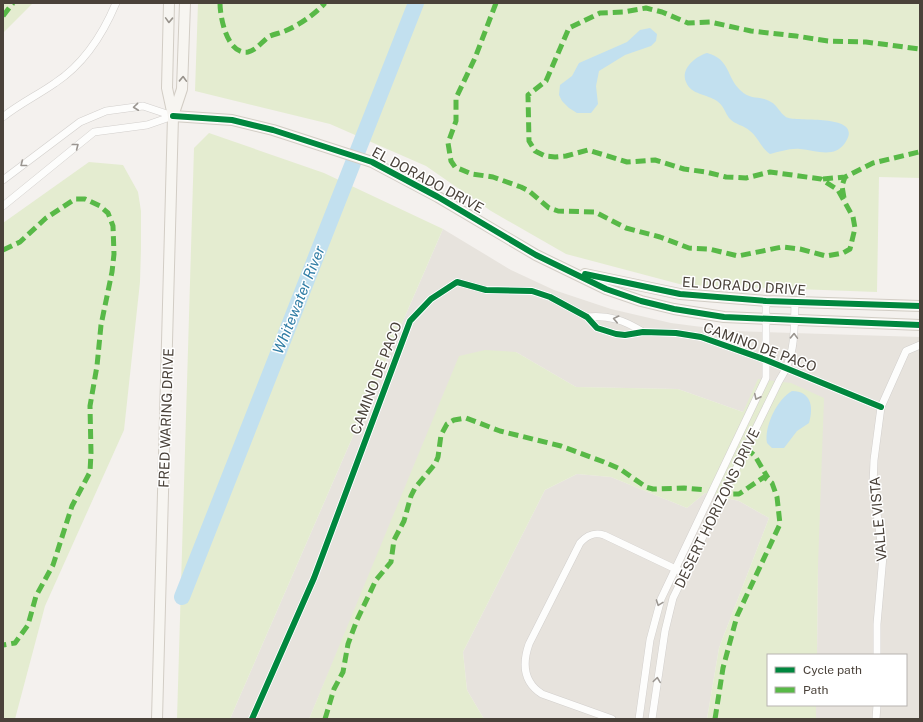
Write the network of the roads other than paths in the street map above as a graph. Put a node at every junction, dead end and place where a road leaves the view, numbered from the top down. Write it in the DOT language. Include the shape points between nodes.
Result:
graph roads {
  1 [pos="116,3"];
  2 [pos="169,3"];
  3 [pos="185,3"];
  4 [pos="173,116"];
  5 [pos="3,117"];
  6 [pos="3,180"];
  7 [pos="3,206"];
  8 [pos="569,270"];
  9 [pos="766,301"];
  10 [pos="795,302"];
  11 [pos="920,306"];
  12 [pos="587,317"];
  13 [pos="766,320"];
  14 [pos="795,320"];
  15 [pos="920,325"];
  16 [pos="643,332"];
  17 [pos="920,346"];
  18 [pos="766,360"];
  19 [pos="786,370"];
  20 [pos="881,407"];
  21 [pos="675,568"];
  22 [pos="684,573"];
  23 [pos="877,654"];
  24 [pos="876,706"];
  25 [pos="156,719"];
  26 [pos="252,719"];
  27 [pos="612,719"];
  28 [pos="639,719"];
  29 [pos="652,719"];
  30 [pos="876,719"];
  1 -- 5 [label="street" via="95,44 75,66 56,82"];
  2 -- 4 [label="main road, FRED WARING DRIVE, one-way" via="167,88"];
  4 -- 3 [label="main road, FRED WARING DRIVE, one-way" via="182,89"];
  4 -- 6 [label="street, one-way" via="143,106 106,111 80,122"];
  7 -- 4 [label="street, one-way" via="94,132 147,126"];
  4 -- 8 [label="main road, EL DORADO DRIVE" via="232,120 372,162 438,197 536,255"];
  4 -- 25 [label="main road, FRED WARING DRIVE"];
  8 -- 9 [label="main road, EL DORADO DRIVE" via="680,294"];
  8 -- 13 [label="main road, EL DORADO DRIVE" via="606,289 641,301 701,314"];
  9 -- 10 [label="main road, EL DORADO DRIVE"];
  9 -- 13 [label="street, DESERT HORIZONS DRIVE"];
  10 -- 11 [label="main road, EL DORADO DRIVE"];
  10 -- 14 [label="street, DESERT HORIZONS DRIVE"];
  16 -- 12 [label="street, CAMINO DE PACO, one-way" via="621,319"];
  12 -- 16 [label="street, CAMINO DE PACO" via="597,328 616,334"];
  12 -- 26 [label="street, CAMINO DE PACO" via="550,297 532,291 486,290 457,282 431,299 410,320 314,578"];
  13 -- 14 [label="main road, EL DORADO DRIVE"];
  13 -- 18 [label="street, DESERT HORIZONS DRIVE"];
  14 -- 15 [label="main road, EL DORADO DRIVE"];
  19 -- 14 [label="street, DESERT HORIZONS DRIVE, one-way" via="794,347"];
  16 -- 18 [label="street, CAMINO DE PACO" via="701,337"];
  17 -- 20 [label="street, VALLE VISTA" via="906,351"];
  18 -- 19 [label="street, CAMINO DE PACO"];
  18 -- 21 [label="street, DESERT HORIZONS DRIVE, one-way" via="766,378"];
  19 -- 20 [label="street, CAMINO DE PACO"];
  19 -- 22 [label="street, DESERT HORIZONS DRIVE" via="778,381"];
  20 -- 23 [label="street, VALLE VISTA" via="874,460 874,485 883,556"];
  21 -- 22 [label="street"];
  21 -- 27 [label="street" via="604,535 589,536 580,543 529,644 525,656 525,670 529,683 536,690"];
  21 -- 28 [label="street, DESERT HORIZONS DRIVE, one-way" via="656,614"];
  29 -- 22 [label="street, DESERT HORIZONS DRIVE, one-way" via="668,613"];
  24 -- 30 [label="street"];
}
